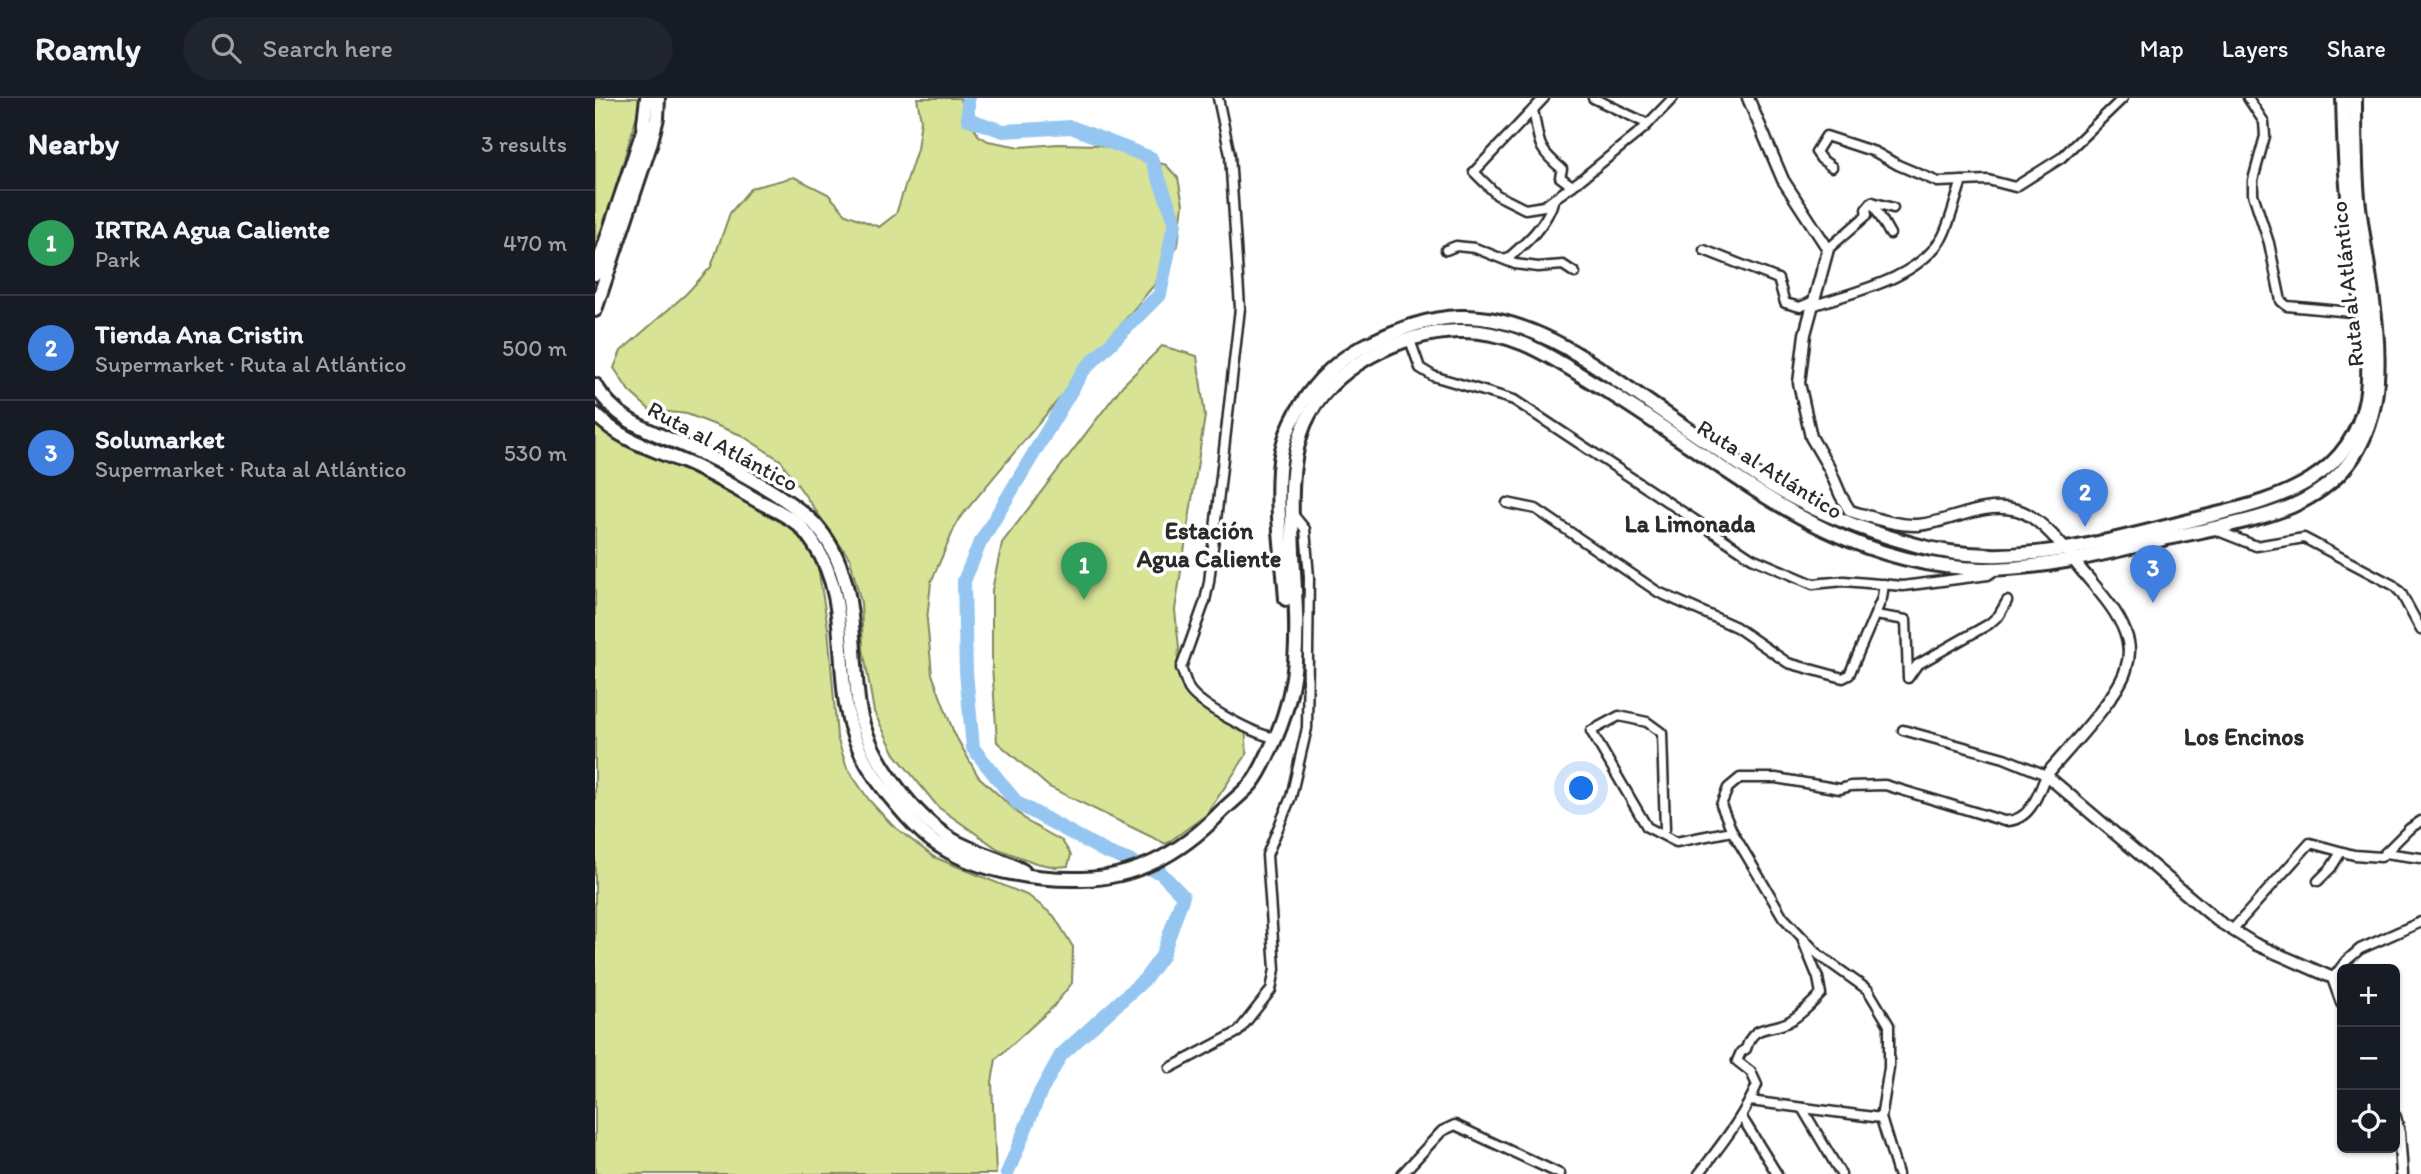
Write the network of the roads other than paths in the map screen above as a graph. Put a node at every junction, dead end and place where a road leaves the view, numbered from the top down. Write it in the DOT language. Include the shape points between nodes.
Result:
graph roads {
  1 [pos="646,98"];
  2 [pos="658,98"];
  3 [pos="1218,98"];
  4 [pos="1544,98"];
  5 [pos="1593,98"];
  6 [pos="1673,98"];
  7 [pos="1749,98"];
  8 [pos="2123,98"];
  9 [pos="2248,98"];
  10 [pos="2343,98"];
  11 [pos="2355,98"];
  12 [pos="1532,110"];
  13 [pos="1648,124"];
  14 [pos="1832,167"];
  15 [pos="1962,181"];
  16 [pos="1572,186"];
  17 [pos="1554,199"];
  18 [pos="1872,202"];
  19 [pos="1893,208"];
  20 [pos="1890,234"];
  21 [pos="1828,249"];
  22 [pos="1446,250"];
  23 [pos="1704,250"];
  24 [pos="1506,260"];
  25 [pos="1575,273"];
  26 [pos="595,274"];
  27 [pos="1813,304"];
  28 [pos="595,310"];
  29 [pos="2362,313"];
  30 [pos="1409,340"];
  31 [pos="595,385"];
  32 [pos="595,414"];
  33 [pos="1507,503"];
  34 [pos="1292,512"];
  35 [pos="2211,528"];
  36 [pos="2070,555"];
  37 [pos="1999,568"];
  38 [pos="1884,584"];
  39 [pos="2007,601"];
  40 [pos="1875,615"];
  41 [pos="2421,630"];
  42 [pos="1903,730"];
  43 [pos="1272,738"];
  44 [pos="2046,775"];
  45 [pos="2421,821"];
  46 [pos="1665,829"];
  47 [pos="1732,831"];
  48 [pos="2341,852"];
  49 [pos="2385,853"];
  50 [pos="2421,858"];
  51 [pos="1034,876"];
  52 [pos="2318,881"];
  53 [pos="2421,922"];
  54 [pos="2232,930"];
  55 [pos="1801,936"];
  56 [pos="2333,978"];
  57 [pos="2337,989"];
  58 [pos="1170,1068"];
  59 [pos="1750,1101"];
  60 [pos="1802,1108"];
  61 [pos="1741,1116"];
  62 [pos="1881,1118"];
  63 [pos="2400,1147"];
  64 [pos="1402,1174"];
  65 [pos="1560,1174"];
  66 [pos="1699,1174"];
  67 [pos="1777,1174"];
  68 [pos="1841,1174"];
  69 [pos="1898,1174"];
  70 [pos="2402,1174"];
  1 -- 26 [label="highway" via="643,131"];
  2 -- 28 [label="highway" via="650,145"];
  3 -- 43 [label="street" via="1230,155 1240,308 1209,582 1181,668 1190,690 1203,702"];
  4 -- 12 [label="street"];
  5 -- 13 [label="street"];
  6 -- 13 [label="street"];
  7 -- 21 [label="street" via="1783,180"];
  8 -- 15 [label="street" via="2061,158 2015,187 1988,180"];
  9 -- 29 [label="street" via="2264,122 2253,194 2270,243 2281,301 2287,306"];
  10 -- 29 [label="highway, Ruta al Atlántico"];
  11 -- 35 [label="highway, Ruta al Atlántico" via="2358,195 2379,350 2378,393 2370,425 2349,461 2315,493 2290,507"];
  12 -- 16 [label="street" via="1539,144 1562,169 1560,177"];
  12 -- 17 [label="street" via="1474,172 1497,195 1525,209"];
  13 -- 16 [label="street"];
  14 -- 15 [label="street" via="1816,152 1826,136 1875,152 1938,182"];
  15 -- 27 [label="street" via="1941,240 1926,256 1891,281"];
  16 -- 17 [label="street"];
  17 -- 24 [label="street" via="1539,230"];
  18 -- 19 [label="street"];
  18 -- 20 [label="street"];
  18 -- 21 [label="street" via="1867,215"];
  21 -- 27 [label="street"];
  22 -- 24 [label="street" via="1475,248"];
  23 -- 27 [label="street" via="1778,279 1785,303"];
  24 -- 25 [label="street" via="1538,267 1563,265"];
  27 -- 36 [label="street" via="1799,383 1811,438 1850,511 1918,525 1985,507 2017,510 2033,516"];
  29 -- 36 [label="highway, Ruta al Atlántico" via="2367,397 2352,438 2311,482 2248,507"];
  30 -- 34 [label="highway, Ruta al Atlántico" via="1364,360 1321,397 1307,419 1296,452"];
  30 -- 37 [label="highway, Ruta al Atlántico" via="1464,331 1531,345 1775,502 1845,540 1914,561"];
  30 -- 38 [label="street" via="1420,368 1514,400 1752,558 1812,584"];
  31 -- 51 [label="highway, Ruta al Atlántico" via="621,416 727,467 804,513 819,529 841,566 850,604 859,708 881,763 918,811 946,836"];
  32 -- 51 [label="highway, Ruta al Atlántico" via="632,442 689,463 797,523 832,580 847,712 854,738 885,789 941,848"];
  33 -- 40 [label="street" via="1536,509 1658,592 1736,627 1788,663 1843,678 1849,675"];
  34 -- 43 [label="highway, Ruta al Atlántico" via="1294,687"];
  34 -- 58 [label="street" via="1305,529 1309,577 1307,728 1291,797 1267,855 1275,969 1271,990 1238,1032"];
  35 -- 36 [label="highway, Ruta al Atlántico"];
  35 -- 41 [label="street" via="2256,545 2304,538 2393,585"];
  36 -- 37 [label="highway, Ruta al Atlántico"];
  36 -- 43 [label="highway, Ruta al Atlántico" via="1937,551 1855,525 1779,490 1565,347 1520,327 1484,319 1462,317 1414,324 1355,350 1327,372 1307,395 1286,438 1279,492 1290,648 1287,682"];
  36 -- 44 [label="street" via="2124,629 2129,646 2127,668 2119,686"];
  37 -- 38 [label="street" via="1988,575 1903,586"];
  38 -- 40 [label="street"];
  39 -- 40 [label="street" via="1989,624 1917,665 1907,678 1906,620"];
  42 -- 44 [label="street" via="2004,758"];
  43 -- 51 [label="highway, Ruta al Atlántico" via="1251,784 1183,846 1157,862 1131,873 1085,879"];
  44 -- 47 [label="street" via="2035,803 2014,821 1885,785 1840,789 1776,778 1740,778 1728,788 1721,805"];
  44 -- 54 [label="street"];
  45 -- 49 [label="street"];
  46 -- 47 [label="street" via="1662,733 1647,722 1619,716 1591,731 1647,827 1676,842"];
  47 -- 55 [label="street" via="1783,917"];
  48 -- 49 [label="street" via="2381,857"];
  48 -- 52 [label="street"];
  48 -- 54 [label="street" via="2310,843"];
  49 -- 50 [label="street"];
  53 -- 56 [label="street" via="2360,949"];
  54 -- 56 [label="street"];
  55 -- 59 [label="street" via="1821,994 1786,1024 1760,1029 1741,1052 1737,1061 1751,1072 1756,1085"];
  55 -- 62 [label="street" via="1868,990 1889,1025 1889,1068"];
  56 -- 57 [label="street"];
  59 -- 60 [label="street"];
  59 -- 61 [label="street"];
  60 -- 62 [label="street"];
  60 -- 68 [label="street"];
  61 -- 66 [label="street"];
  61 -- 67 [label="street"];
  62 -- 69 [label="street"];
  63 -- 70 [label="street"];
  64 -- 65 [label="street" via="1442,1131 1455,1125"];
}
